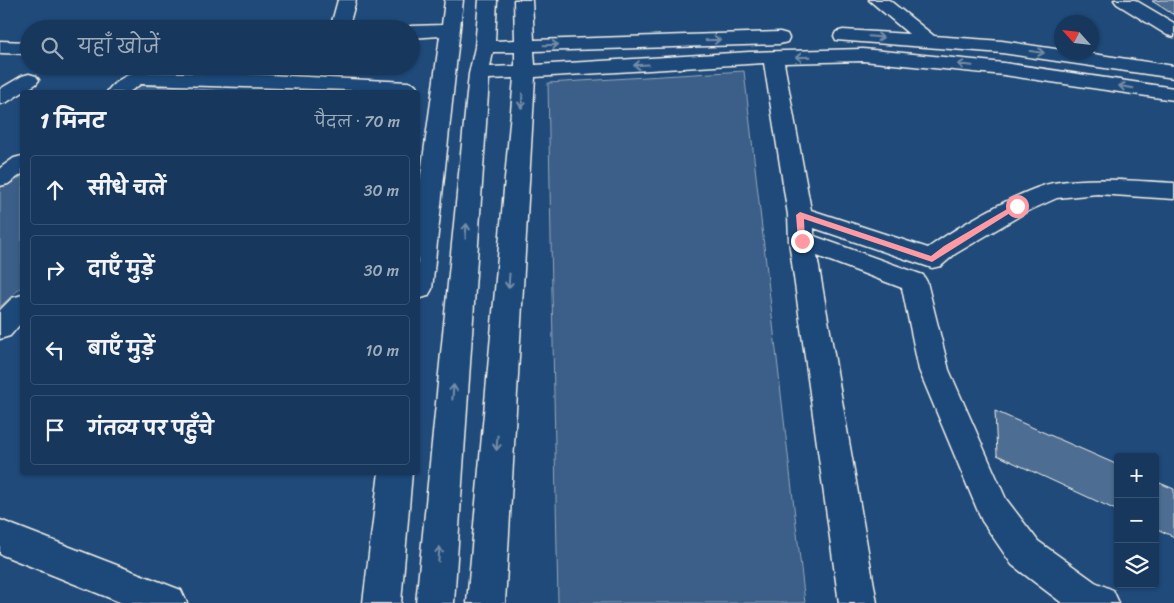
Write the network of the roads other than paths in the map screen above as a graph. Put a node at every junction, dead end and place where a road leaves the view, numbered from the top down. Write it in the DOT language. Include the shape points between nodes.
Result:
graph roads {
  1 [pos="347,0"];
  2 [pos="454,0"];
  3 [pos="488,0"];
  4 [pos="523,0"];
  5 [pos="878,0"];
  6 [pos="1123,0"];
  7 [pos="341,20"];
  8 [pos="1174,31"];
  9 [pos="420,34"];
  10 [pos="827,37"];
  11 [pos="798,38"];
  12 [pos="449,39"];
  13 [pos="929,41"];
  14 [pos="0,47"];
  15 [pos="420,47"];
  16 [pos="485,47"];
  17 [pos="20,48"];
  18 [pos="773,58"];
  19 [pos="524,59"];
  20 [pos="1174,72"];
  21 [pos="479,74"];
  22 [pos="0,78"];
  23 [pos="241,86"];
  24 [pos="120,90"];
  25 [pos="406,90"];
  26 [pos="1174,94"];
  27 [pos="0,98"];
  28 [pos="20,165"];
  29 [pos="0,180"];
  30 [pos="1174,192"];
  31 [pos="801,228"];
  32 [pos="420,272"];
  33 [pos="20,307"];
  34 [pos="0,328"];
  35 [pos="396,475"];
  36 [pos="0,537"];
  37 [pos="168,603"];
  38 [pos="382,603"];
  39 [pos="435,603"];
  40 [pos="486,603"];
  41 [pos="858,603"];
  42 [pos="1100,603"];
  1 -- 7 [label="street"];
  2 -- 12 [label="street"];
  3 -- 16 [label="street"];
  4 -- 19 [label="street"];
  5 -- 13 [label="street"];
  6 -- 8 [label="street"];
  9 -- 12 [label="street"];
  10 -- 13 [label="street, one-way"];
  19 -- 11 [label="street, one-way"];
  12 -- 15 [label="street"];
  12 -- 32 [label="street"];
  13 -- 20 [label="street, one-way"];
  14 -- 17 [label="street"];
  16 -- 19 [label="street"];
  16 -- 21 [label="street"];
  18 -- 19 [label="street, one-way"];
  26 -- 18 [label="street, one-way" via="1004,69 863,54"];
  18 -- 31 [label="street"];
  19 -- 21 [label="street"];
  19 -- 40 [label="street, one-way"];
  39 -- 21 [label="street, one-way"];
  22 -- 27 [label="street" via="29,80"];
  23 -- 24 [label="street" via="136,78"];
  23 -- 25 [label="street" via="408,88"];
  28 -- 29 [label="street"];
  30 -- 31 [label="street" via="1097,186 1053,191 1017,206 932,259"];
  31 -- 41 [label="street"];
  31 -- 42 [label="street" via="914,282 934,370 994,510 1025,553 1082,596"];
  33 -- 34 [label="street"];
  35 -- 38 [label="street"];
  36 -- 37 [label="street"];
}
